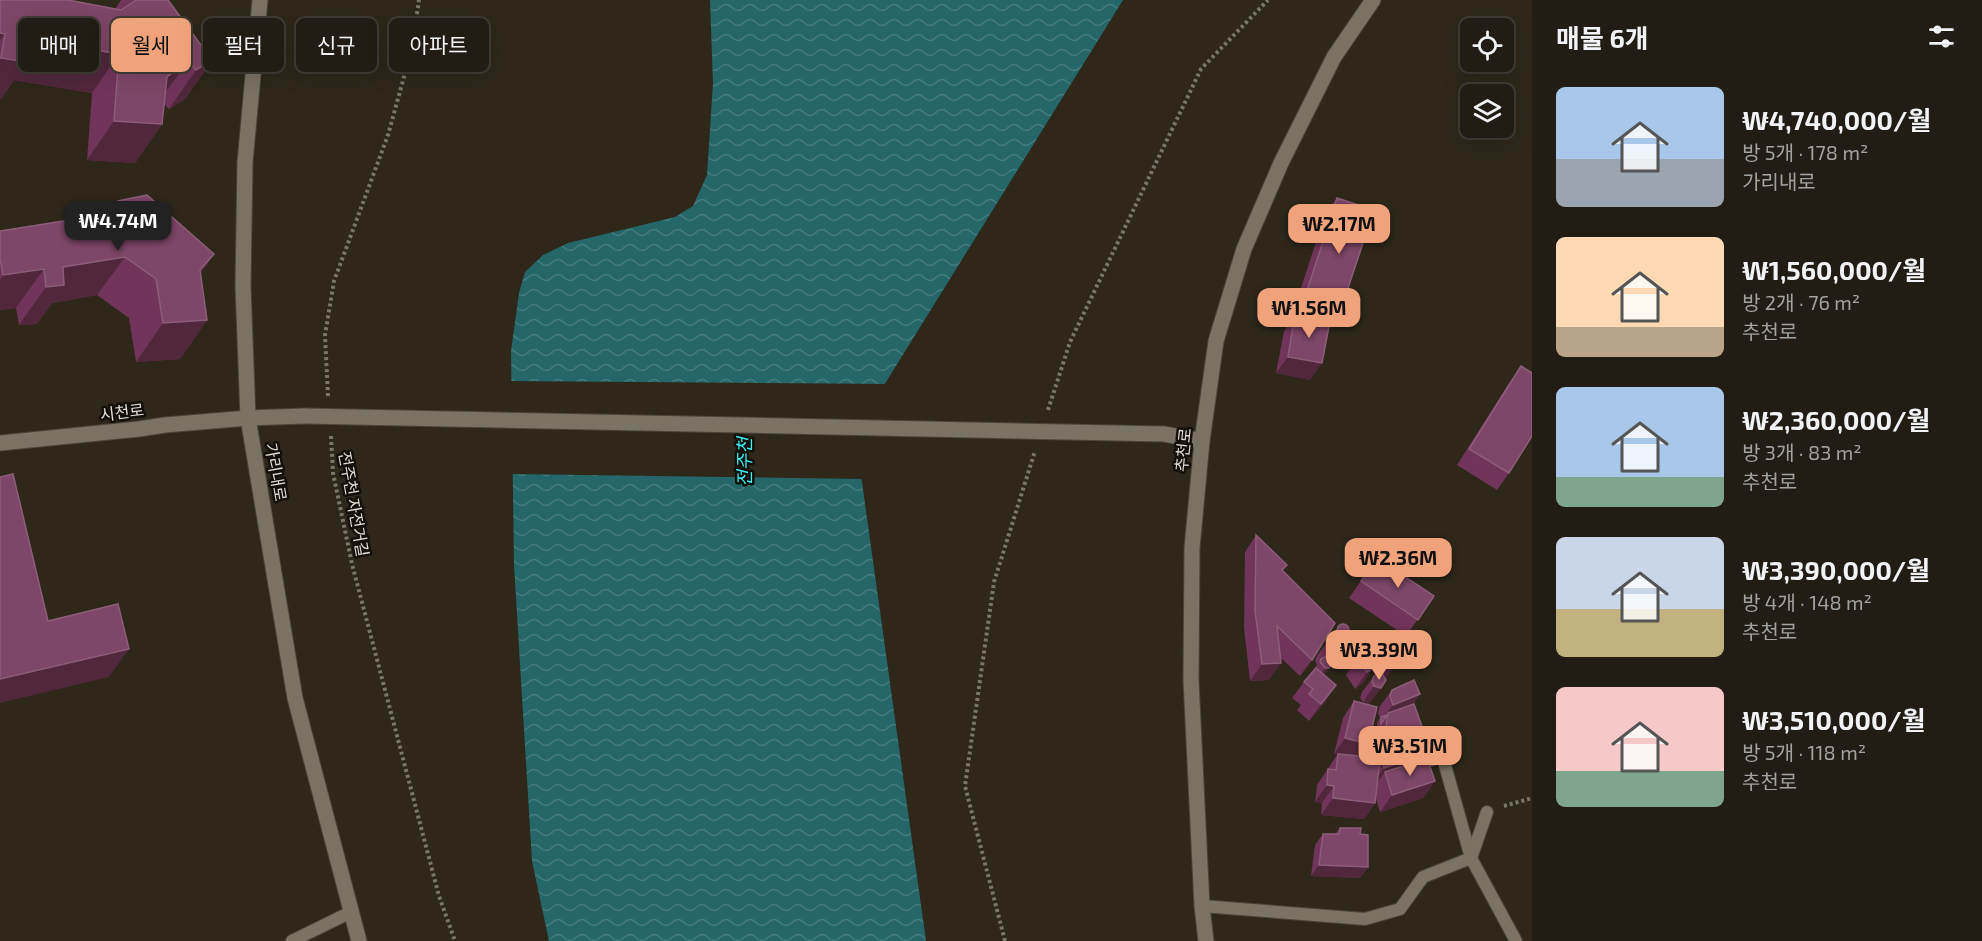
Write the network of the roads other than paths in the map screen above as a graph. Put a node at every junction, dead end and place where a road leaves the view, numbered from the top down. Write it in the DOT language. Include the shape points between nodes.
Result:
graph roads {
  1 [pos="260,0"];
  2 [pos="1373,0"];
  3 [pos="248,418"];
  4 [pos="1202,441"];
  5 [pos="0,443"];
  6 [pos="1438,740"];
  7 [pos="1486,812"];
  8 [pos="1471,858"];
  9 [pos="1202,906"];
  10 [pos="351,912"];
  11 [pos="292,941"];
  12 [pos="359,941"];
  13 [pos="1206,941"];
  14 [pos="1516,941"];
  1 -- 3 [label="street, 가리내로" via="245,162 243,286"];
  2 -- 4 [label="street, 추천로" via="1334,57 1244,249 1216,340"];
  3 -- 4 [label="street, 시천로, bridge" via="1164,434"];
  3 -- 5 [label="street, 시천로"];
  3 -- 10 [label="street, 가리내로" via="295,698"];
  4 -- 9 [label="street, 추천로" via="1192,548 1191,680"];
  6 -- 8 [label="lane"];
  7 -- 8 [label="lane"];
  8 -- 9 [label="lane" via="1423,877 1400,909 1365,920"];
  8 -- 14 [label="lane"];
  9 -- 13 [label="street, 추천로"];
  10 -- 11 [label="lane"];
  10 -- 12 [label="street, 가리내로"];
}
